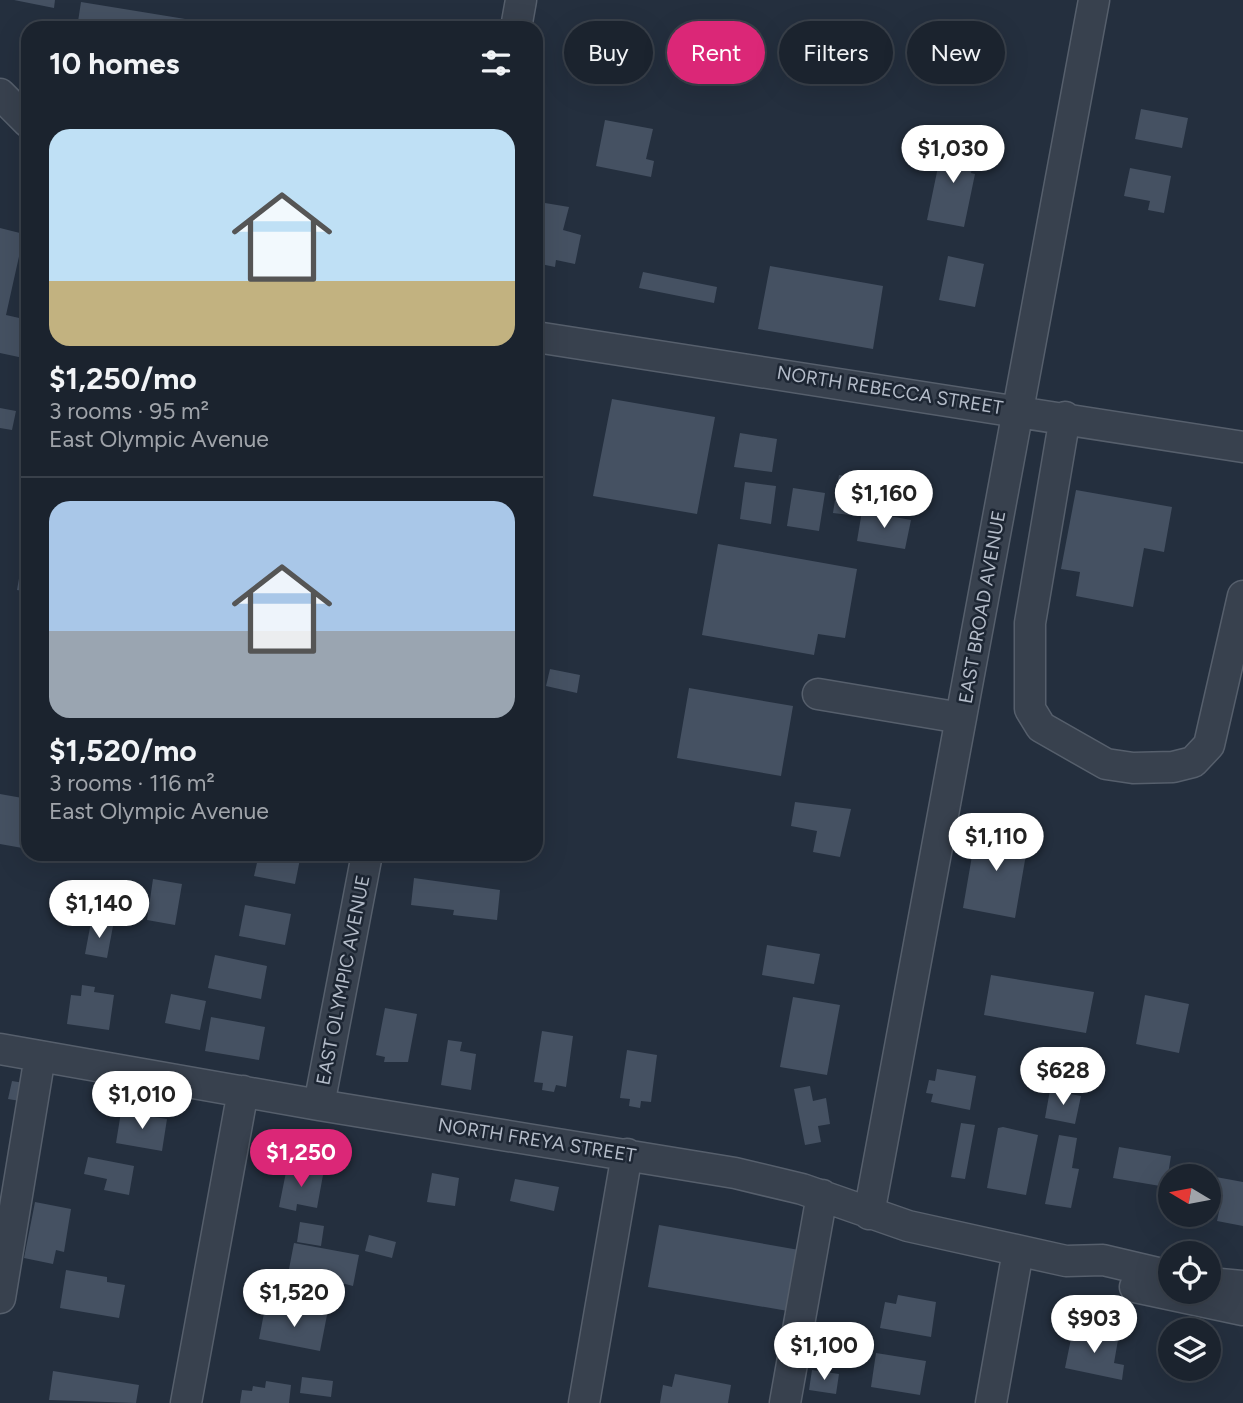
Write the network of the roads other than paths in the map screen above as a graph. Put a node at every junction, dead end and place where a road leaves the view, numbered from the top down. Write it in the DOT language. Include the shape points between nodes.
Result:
graph roads {
  1 [pos="521,0"];
  2 [pos="1094,0"];
  3 [pos="517,21"];
  4 [pos="0,94"];
  5 [pos="21,115"];
  6 [pos="543,338"];
  7 [pos="1018,410"];
  8 [pos="1065,417"];
  9 [pos="1243,447"];
  10 [pos="1243,597"];
  11 [pos="818,694"];
  12 [pos="961,718"];
  13 [pos="365,861"];
  14 [pos="0,1049"];
  15 [pos="40,1056"];
  16 [pos="243,1091"];
  17 [pos="319,1105"];
  18 [pos="627,1154"];
  19 [pos="822,1195"];
  20 [pos="870,1214"];
  21 [pos="1018,1251"];
  22 [pos="1066,1261"];
  23 [pos="1158,1273"];
  24 [pos="1221,1284"];
  25 [pos="1243,1286"];
  26 [pos="0,1298"];
  27 [pos="1243,1310"];
  28 [pos="186,1403"];
  29 [pos="584,1403"];
  30 [pos="785,1403"];
  31 [pos="991,1403"];
  1 -- 3 [label="street"];
  2 -- 7 [label="street, EAST BROAD AVENUE"];
  4 -- 5 [label="street"];
  6 -- 7 [label="street, NORTH REBECCA STREET"];
  7 -- 8 [label="street, NORTH REBECCA STREET"];
  7 -- 12 [label="street, EAST BROAD AVENUE"];
  8 -- 9 [label="street, NORTH REBECCA STREET"];
  8 -- 10 [label="street" via="1030,623 1030,709 1041,727 1106,764 1133,768 1193,762 1209,746"];
  11 -- 12 [label="street"];
  12 -- 20 [label="street, EAST BROAD AVENUE"];
  13 -- 17 [label="street, EAST OLYMPIC AVENUE"];
  14 -- 15 [label="street, NORTH FREYA STREET"];
  15 -- 16 [label="street, NORTH FREYA STREET"];
  15 -- 26 [label="street"];
  16 -- 17 [label="street, NORTH FREYA STREET"];
  16 -- 28 [label="street"];
  17 -- 18 [label="street, NORTH FREYA STREET"];
  18 -- 19 [label="street, NORTH FREYA STREET" via="765,1178"];
  18 -- 29 [label="street"];
  19 -- 20 [label="street, NORTH FREYA STREET"];
  19 -- 30 [label="street"];
  20 -- 21 [label="street, NORTH FREYA STREET"];
  21 -- 22 [label="street, NORTH FREYA STREET"];
  21 -- 31 [label="street"];
  22 -- 23 [label="street, NORTH FREYA STREET" via="1103,1260"];
  22 -- 27 [label="street, NORTH FREYA STREET" via="1098,1278"];
  24 -- 25 [label="street"];
}
